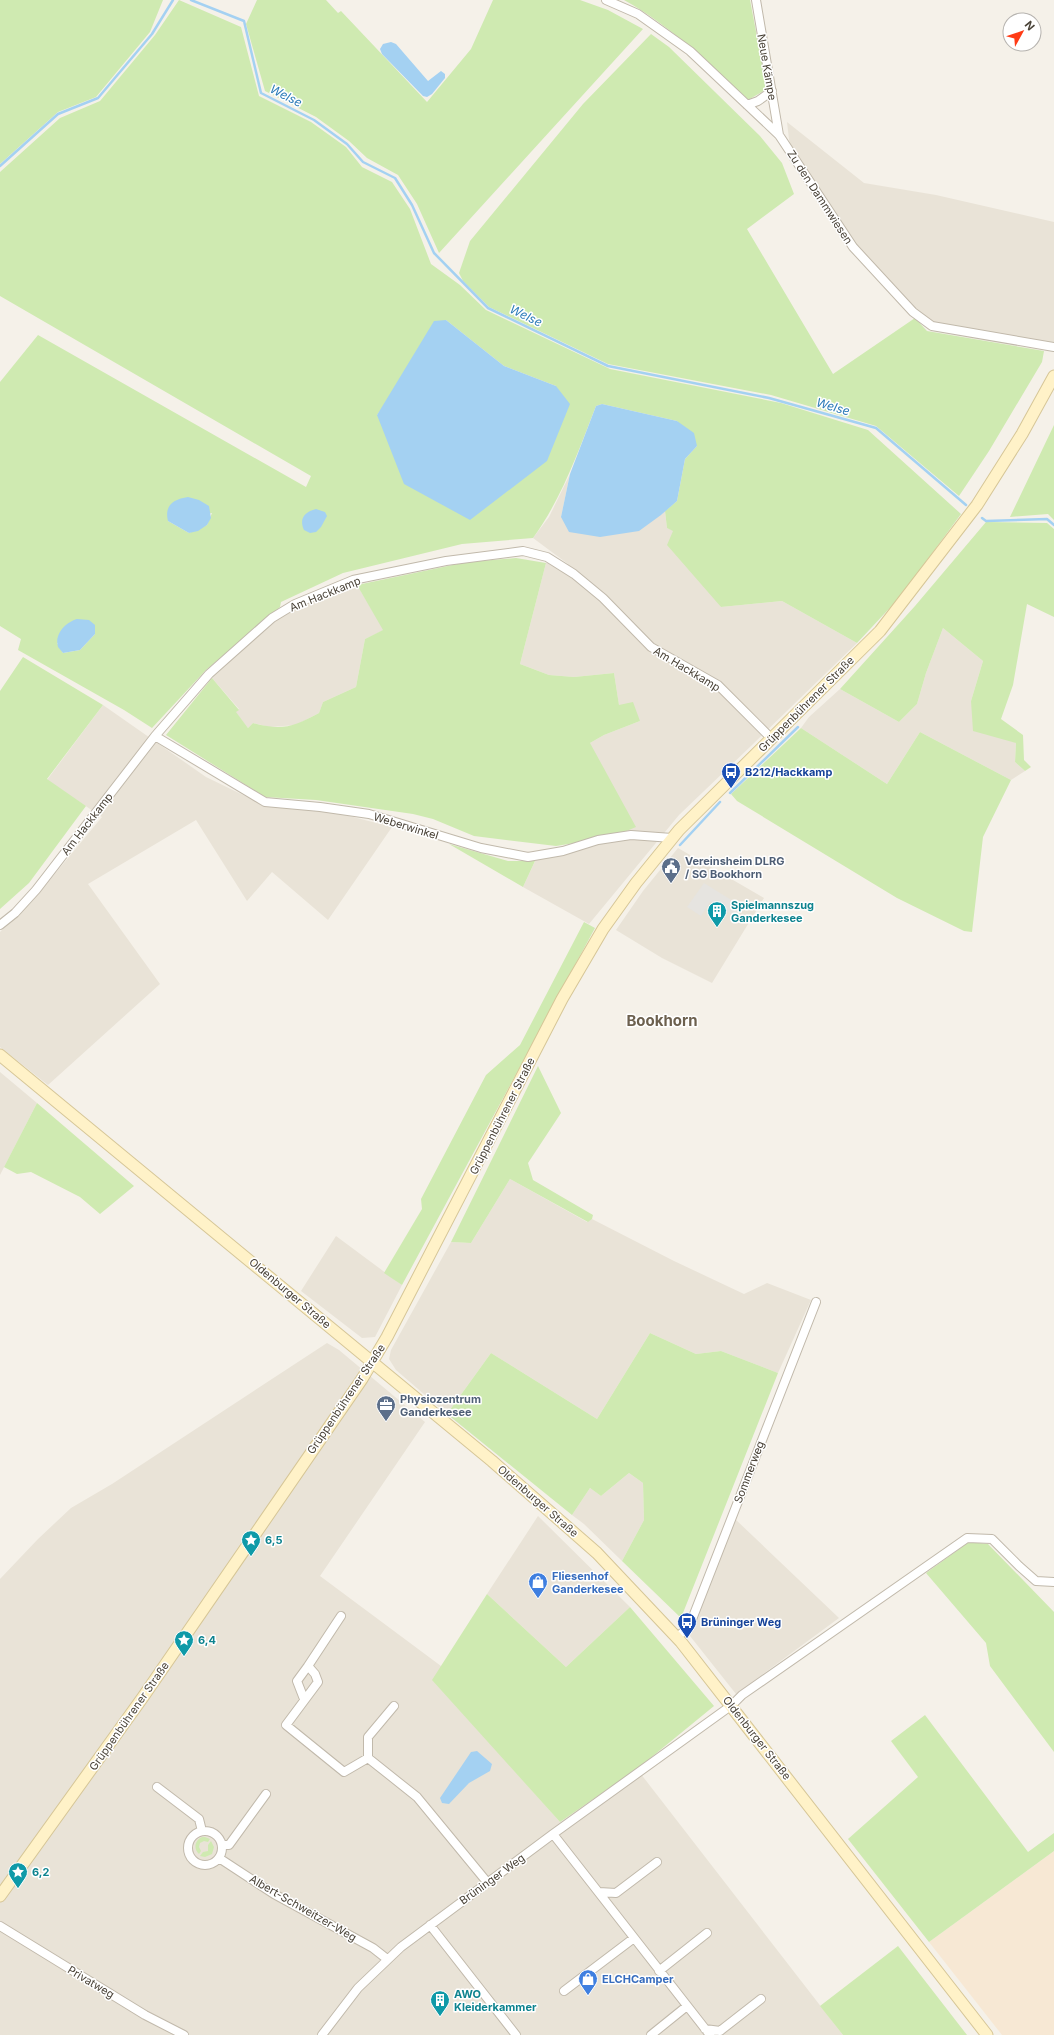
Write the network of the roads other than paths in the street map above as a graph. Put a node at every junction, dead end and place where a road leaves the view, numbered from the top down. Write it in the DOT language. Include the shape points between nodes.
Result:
graph roads {
  1 [pos="606,0"];
  2 [pos="756,0"];
  3 [pos="772,92"];
  4 [pos="747,105"];
  5 [pos="779,135"];
  6 [pos="1054,347"];
  7 [pos="1054,376"];
  8 [pos="155,736"];
  9 [pos="771,738"];
  10 [pos="672,838"];
  11 [pos="0,925"];
  12 [pos="0,1055"];
  13 [pos="816,1302"];
  14 [pos="372,1362"];
  15 [pos="1054,1582"];
  16 [pos="340,1616"];
  17 [pos="677,1637"];
  18 [pos="308,1666"];
  19 [pos="304,1699"];
  20 [pos="732,1705"];
  21 [pos="394,1706"];
  22 [pos="368,1758"];
  23 [pos="157,1787"];
  24 [pos="266,1794"];
  25 [pos="202,1831"];
  26 [pos="553,1834"];
  27 [pos="222,1845"];
  28 [pos="219,1858"];
  29 [pos="657,1862"];
  30 [pos="487,1882"];
  31 [pos="599,1892"];
  32 [pos="616,1894"];
  33 [pos="0,1896"];
  34 [pos="613,1909"];
  35 [pos="430,1925"];
  36 [pos="0,1926"];
  37 [pos="707,1933"];
  38 [pos="634,1938"];
  39 [pos="387,1958"];
  40 [pos="659,1971"];
  41 [pos="564,1992"];
  42 [pos="761,1999"];
  43 [pos="687,2006"];
  44 [pos="707,2032"];
  45 [pos="720,2033"];
  46 [pos="325,2034"];
  47 [pos="184,2035"];
  48 [pos="516,2035"];
  49 [pos="651,2035"];
  50 [pos="987,2035"];
  1 -- 4 [label="street, Zu den Dammwiesen" via="638,14 657,26 690,51"];
  2 -- 3 [label="street, Neue Kämpe"];
  3 -- 4 [label="street"];
  3 -- 5 [label="street, Neue Kämpe"];
  4 -- 5 [label="street, Zu den Dammwiesen"];
  5 -- 6 [label="street, Zu den Dammwiesen" via="853,247 913,312 934,327"];
  7 -- 9 [label="main road, Grüppenbührener Straße" via="1022,434 977,505 880,631"];
  8 -- 9 [label="street, Am Hackkamp" via="209,674 272,618 295,604 353,580 446,561 523,551 547,557 574,574 603,598 651,647 718,685"];
  8 -- 10 [label="street, Weberwinkel" via="265,802 369,814 480,848 528,857 563,851 598,840 631,835"];
  8 -- 11 [label="street, Am Hackkamp" via="36,890"];
  9 -- 10 [label="main road, Grüppenbührener Straße"];
  10 -- 14 [label="main road, Grüppenbührener Straße" via="603,930 562,999"];
  12 -- 14 [label="main road, Oldenburger Straße"];
  13 -- 17 [label="street, Sommerweg" via="689,1627"];
  14 -- 17 [label="main road, Oldenburger Straße" via="492,1461 597,1553"];
  14 -- 33 [label="main road, Grüppenbührener Straße" via="143,1697"];
  15 -- 20 [label="street, Brüninger Weg" via="1036,1581 992,1539 967,1538"];
  16 -- 18 [label="street"];
  17 -- 20 [label="main road, Oldenburger Straße"];
  18 -- 19 [label="street" via="297,1681"];
  18 -- 19 [label="street" via="318,1682"];
  19 -- 22 [label="street" via="286,1725 344,1772"];
  20 -- 26 [label="street, Brüninger Weg"];
  20 -- 50 [label="main road, Oldenburger Straße"];
  21 -- 22 [label="street" via="368,1737"];
  22 -- 30 [label="street" via="417,1797"];
  23 -- 25 [label="street" via="199,1819"];
  24 -- 27 [label="street" via="229,1845"];
  25 -- 27 [label="street" via="215,1834"];
  25 -- 28 [label="street" via="190,1841 188,1847 191,1857 199,1864 205,1865"];
  26 -- 30 [label="street, Brüninger Weg"];
  26 -- 31 [label="street"];
  27 -- 28 [label="street"];
  28 -- 39 [label="street, Albert-Schweitzer-Weg" via="274,1894"];
  29 -- 32 [label="street"];
  30 -- 35 [label="street, Brüninger Weg"];
  31 -- 32 [label="street"];
  31 -- 34 [label="street"];
  32 -- 34 [label="street"];
  34 -- 38 [label="street"];
  35 -- 39 [label="street, Brüninger Weg"];
  35 -- 48 [label="street"];
  36 -- 47 [label="street, Privatweg" via="145,2015"];
  37 -- 40 [label="street"];
  38 -- 40 [label="street"];
  38 -- 41 [label="street"];
  39 -- 46 [label="street, Brüninger Weg" via="358,1988"];
  40 -- 43 [label="street"];
  42 -- 45 [label="street"];
  43 -- 44 [label="street"];
  43 -- 49 [label="street"];
  44 -- 45 [label="street"];
}
